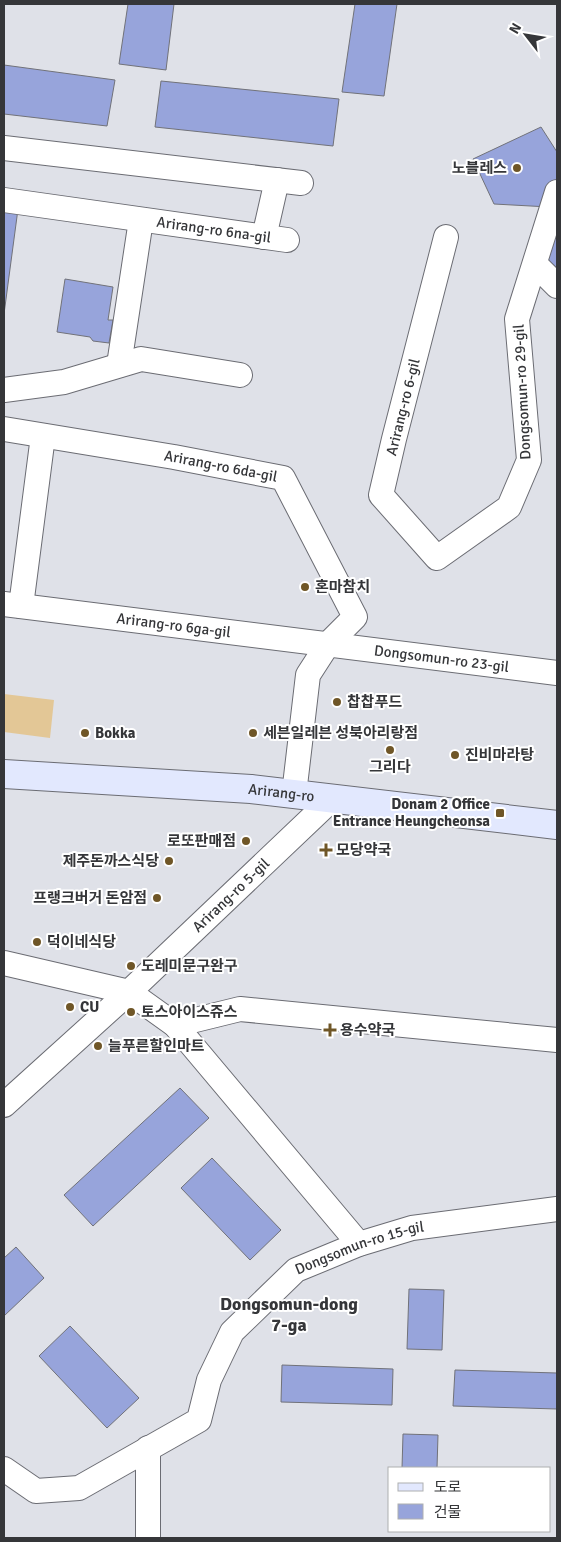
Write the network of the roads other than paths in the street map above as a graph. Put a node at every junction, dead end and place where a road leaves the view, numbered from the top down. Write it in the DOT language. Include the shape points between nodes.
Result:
graph roads {
  1 [pos="4,148"];
  2 [pos="277,180"];
  3 [pos="301,183"];
  4 [pos="557,192"];
  5 [pos="4,200"];
  6 [pos="141,220"];
  7 [pos="264,237"];
  8 [pos="446,237"];
  9 [pos="287,240"];
  10 [pos="535,264"];
  11 [pos="557,286"];
  12 [pos="119,365"];
  13 [pos="240,375"];
  14 [pos="4,390"];
  15 [pos="4,429"];
  16 [pos="43,436"];
  17 [pos="437,558"];
  18 [pos="13,605"];
  19 [pos="328,644"];
  20 [pos="557,673"];
  21 [pos="4,774"];
  22 [pos="294,794"];
  23 [pos="332,799"];
  24 [pos="557,825"];
  25 [pos="4,963"];
  26 [pos="129,992"];
  27 [pos="175,1025"];
  28 [pos="557,1040"];
  29 [pos="4,1105"];
  30 [pos="557,1209"];
  31 [pos="359,1244"];
  32 [pos="148,1448"];
  33 [pos="4,1469"];
  34 [pos="148,1538"];
  1 -- 2 [label="street"];
  2 -- 3 [label="street"];
  2 -- 7 [label="street"];
  4 -- 10 [label="street, Dongsomun-ro 29-gil"];
  5 -- 6 [label="street, Arirang-ro 6na-gil"];
  6 -- 7 [label="street, Arirang-ro 6na-gil"];
  6 -- 12 [label="street, Arirang-ro 6na-gil"];
  7 -- 9 [label="street, Arirang-ro 6na-gil"];
  8 -- 17 [label="street, Arirang-ro 6-gil" via="381,495"];
  10 -- 11 [label="street"];
  10 -- 17 [label="street, Dongsomun-ro 29-gil" via="517,319 529,460 510,507"];
  12 -- 13 [label="street" via="141,359"];
  12 -- 14 [label="street" via="64,382"];
  15 -- 16 [label="street, Arirang-ro 6da-gil"];
  16 -- 18 [label="street, Arirang-ro 6ga-gil"];
  16 -- 19 [label="street, Arirang-ro 6da-gil" via="283,478 355,616"];
  18 -- 19 [label="street, Arirang-ro 6ga-gil"];
  19 -- 20 [label="street, Dongsomun-ro 23-gil"];
  19 -- 22 [label="street" via="308,675"];
  21 -- 22 [label="main road, Arirang-ro"];
  22 -- 23 [label="main road, Arirang-ro"];
  23 -- 24 [label="main road, Arirang-ro"];
  23 -- 26 [label="street, Arirang-ro 5-gil"];
  25 -- 26 [label="street"];
  26 -- 27 [label="street"];
  26 -- 29 [label="street, Arirang-ro 5-gil"];
  27 -- 28 [label="street" via="240,1008"];
  27 -- 31 [label="street"];
  30 -- 31 [label="street, Dongsomun-ro 15-gil" via="412,1228"];
  31 -- 32 [label="street, Dongsomun-ro 15-gil" via="296,1270 239,1325 232,1332 209,1380 199,1420"];
  32 -- 33 [label="street, Dongsomun-ro 15-gil" via="79,1488 36,1491"];
  32 -- 34 [label="street"];
}
